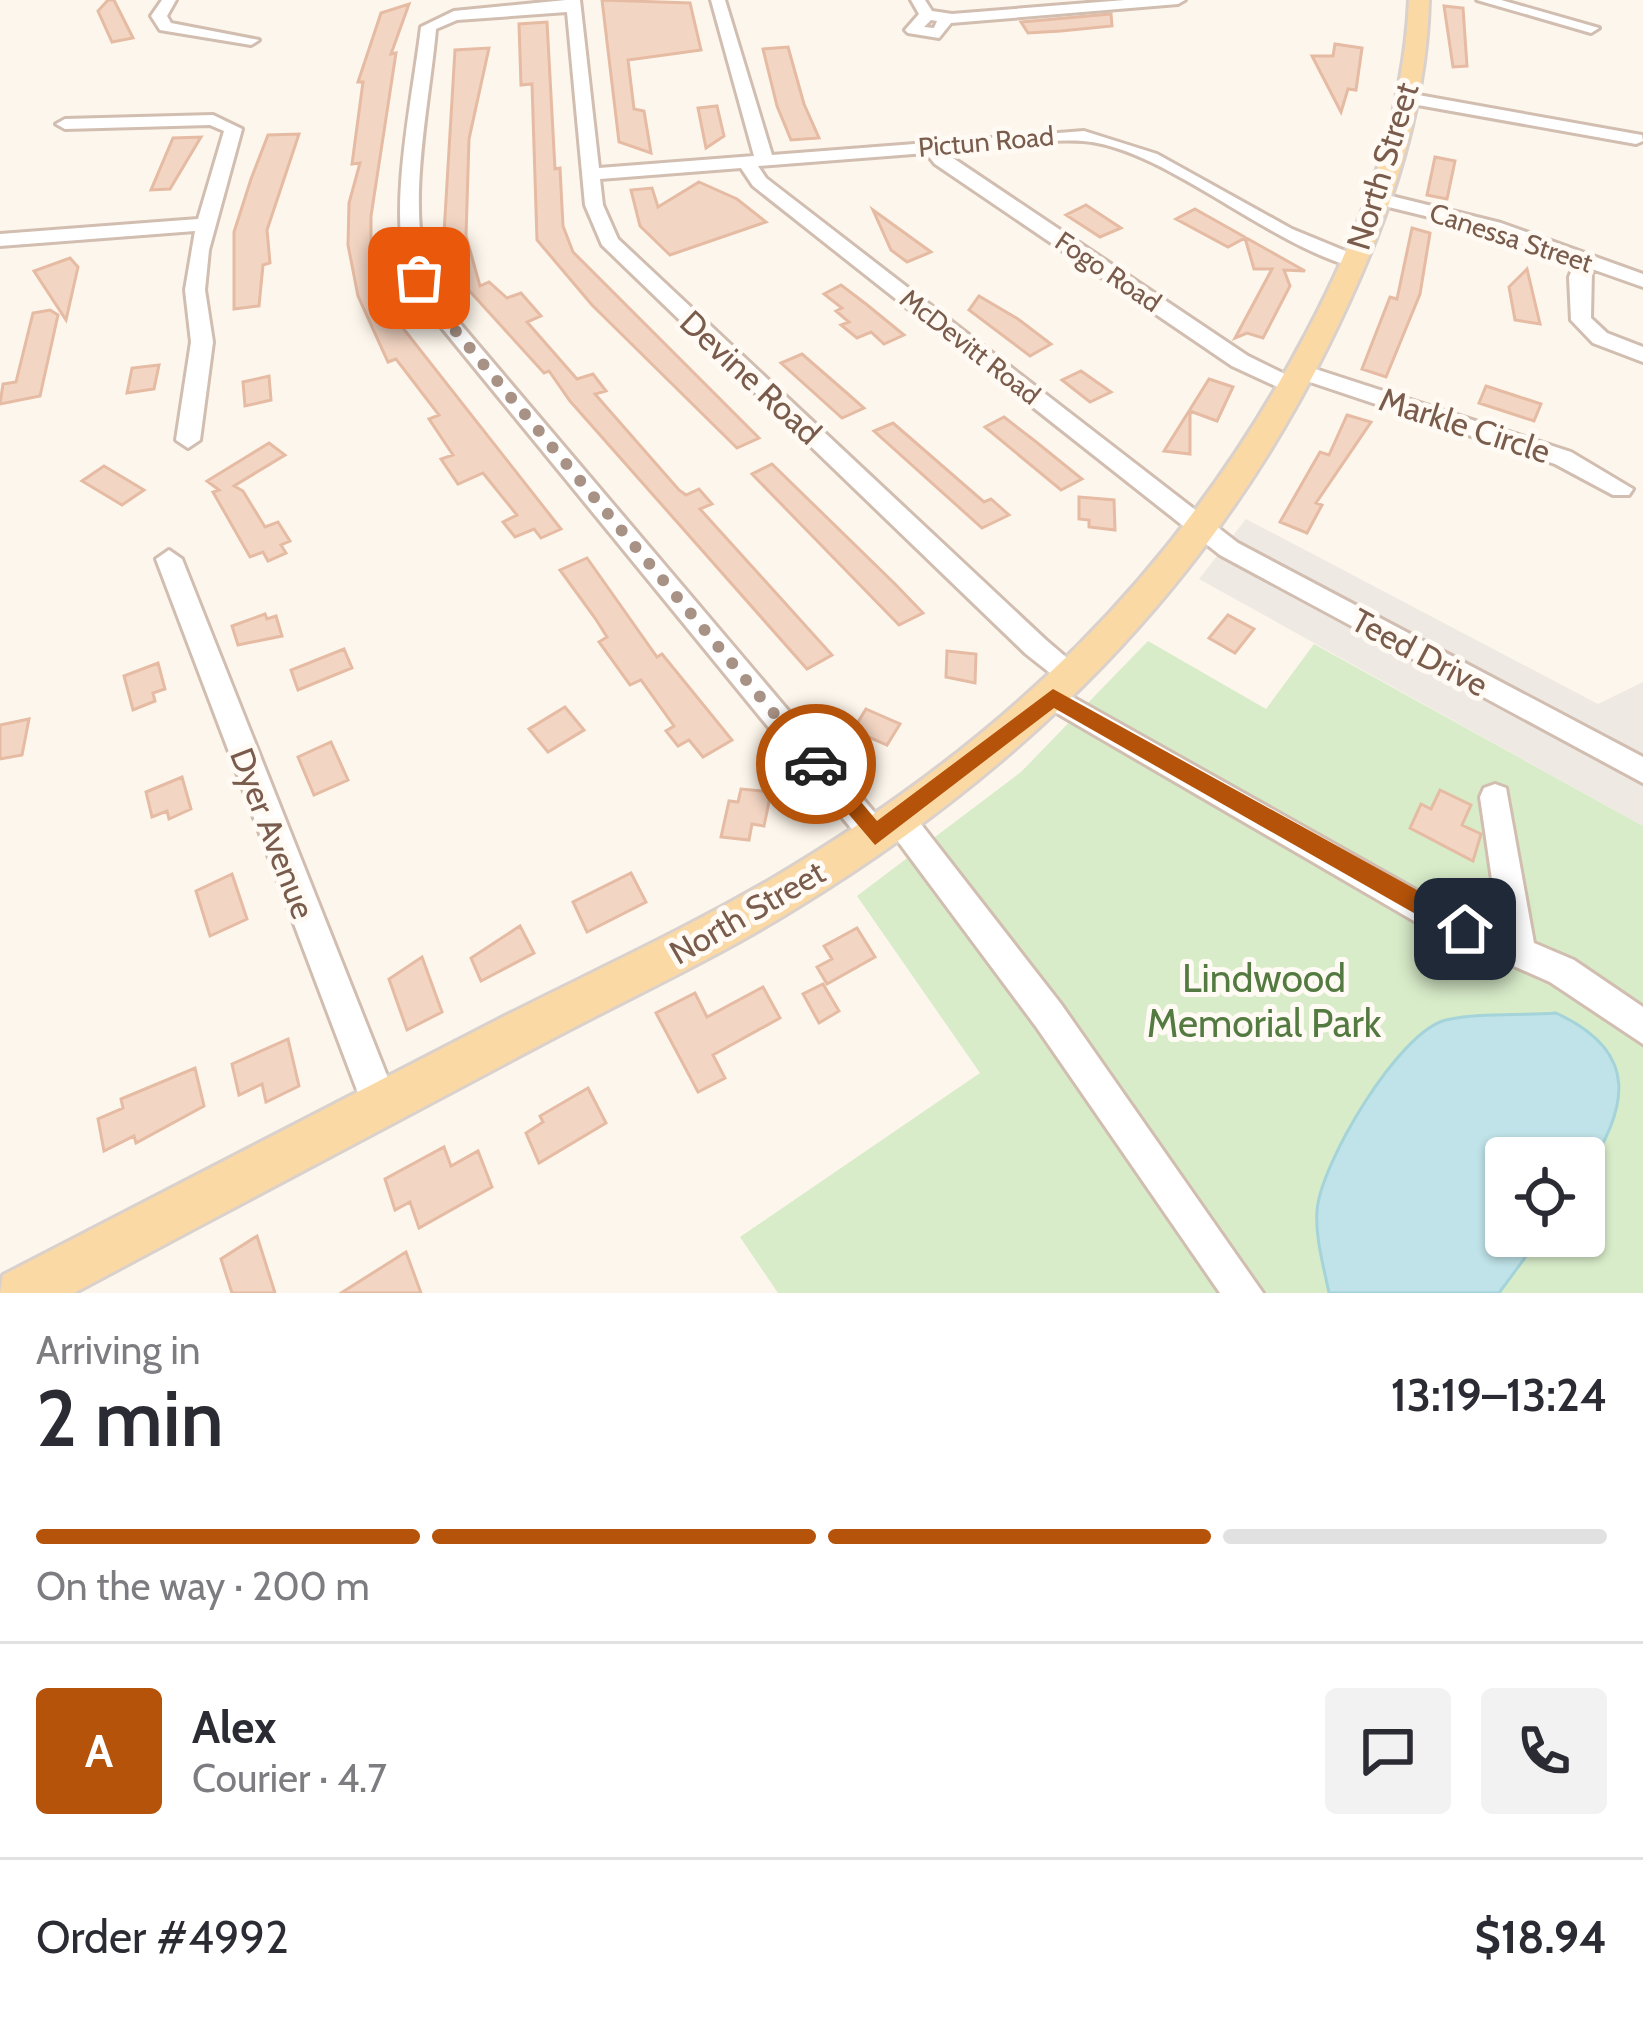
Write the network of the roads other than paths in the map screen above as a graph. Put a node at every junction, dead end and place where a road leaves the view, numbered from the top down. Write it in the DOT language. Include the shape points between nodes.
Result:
graph roads {
  1 [pos="169,0"];
  2 [pos="718,0"];
  3 [pos="1178,0"];
  4 [pos="1419,0"];
  5 [pos="1484,0"];
  6 [pos="574,3"];
  7 [pos="923,8"];
  8 [pos="1591,28"];
  9 [pos="251,40"];
  10 [pos="1407,98"];
  11 [pos="65,124"];
  12 [pos="1636,139"];
  13 [pos="929,146"];
  14 [pos="755,160"];
  15 [pos="591,174"];
  16 [pos="1379,200"];
  17 [pos="205,224"];
  18 [pos="6,246"];
  19 [pos="1586,261"];
  20 [pos="1353,262"];
  21 [pos="1643,281"];
  22 [pos="1643,355"];
  23 [pos="1299,380"];
  24 [pos="188,440"];
  25 [pos="1621,489"];
  26 [pos="1200,528"];
  27 [pos="170,559"];
  28 [pos="1064,687"];
  29 [pos="1643,771"];
  30 [pos="1496,797"];
  31 [pos="887,827"];
  32 [pos="1519,952"];
  33 [pos="1643,1027"];
  34 [pos="380,1106"];
  35 [pos="21,1293"];
  36 [pos="1243,1293"];
  1 -- 9 [label="street" via="159,16 165,27"];
  2 -- 14 [label="street, McDevitt Road"];
  3 -- 7 [label="street" via="946,19 939,33 913,30"];
  4 -- 10 [label="main road, North Street"];
  5 -- 8 [label="street"];
  6 -- 15 [label="street, Devine Road"];
  6 -- 31 [label="street" via="454,16 429,27 411,196 419,278 449,323"];
  10 -- 12 [label="street"];
  10 -- 16 [label="main road, North Street"];
  11 -- 17 [label="street" via="231,125"];
  13 -- 14 [label="street, Pictun Road"];
  13 -- 20 [label="street, Pictun Road" via="1066,135 1103,140"];
  13 -- 23 [label="street, Fogo Road" via="1240,361"];
  14 -- 15 [label="street, Pictun Road"];
  14 -- 26 [label="street, McDevitt Road" via="760,182"];
  15 -- 28 [label="street, Devine Road" via="598,219 615,248 1036,647"];
  16 -- 19 [label="street, Canessa Street" via="1494,227"];
  16 -- 20 [label="main road, North Street"];
  17 -- 18 [label="street"];
  17 -- 24 [label="street" via="195,283 202,342"];
  19 -- 21 [label="street, Canessa Street"];
  19 -- 22 [label="street" via="1581,320 1600,338"];
  20 -- 23 [label="main road, North Street"];
  23 -- 25 [label="street, Markle Circle" via="1563,458"];
  23 -- 26 [label="main road, North Street"];
  26 -- 28 [label="main road, North Street"];
  26 -- 29 [label="street, Teed Drive"];
  27 -- 34 [label="street, Dyer Avenue"];
  28 -- 31 [label="main road, North Street"];
  28 -- 32 [label="street, Devine Road" via="1432,915"];
  30 -- 32 [label="street"];
  31 -- 34 [label="main road, North Street" via="709,936"];
  31 -- 36 [label="street" via="1088,1069"];
  32 -- 33 [label="street, Devine Road"];
  34 -- 35 [label="main road, North Street"];
}
